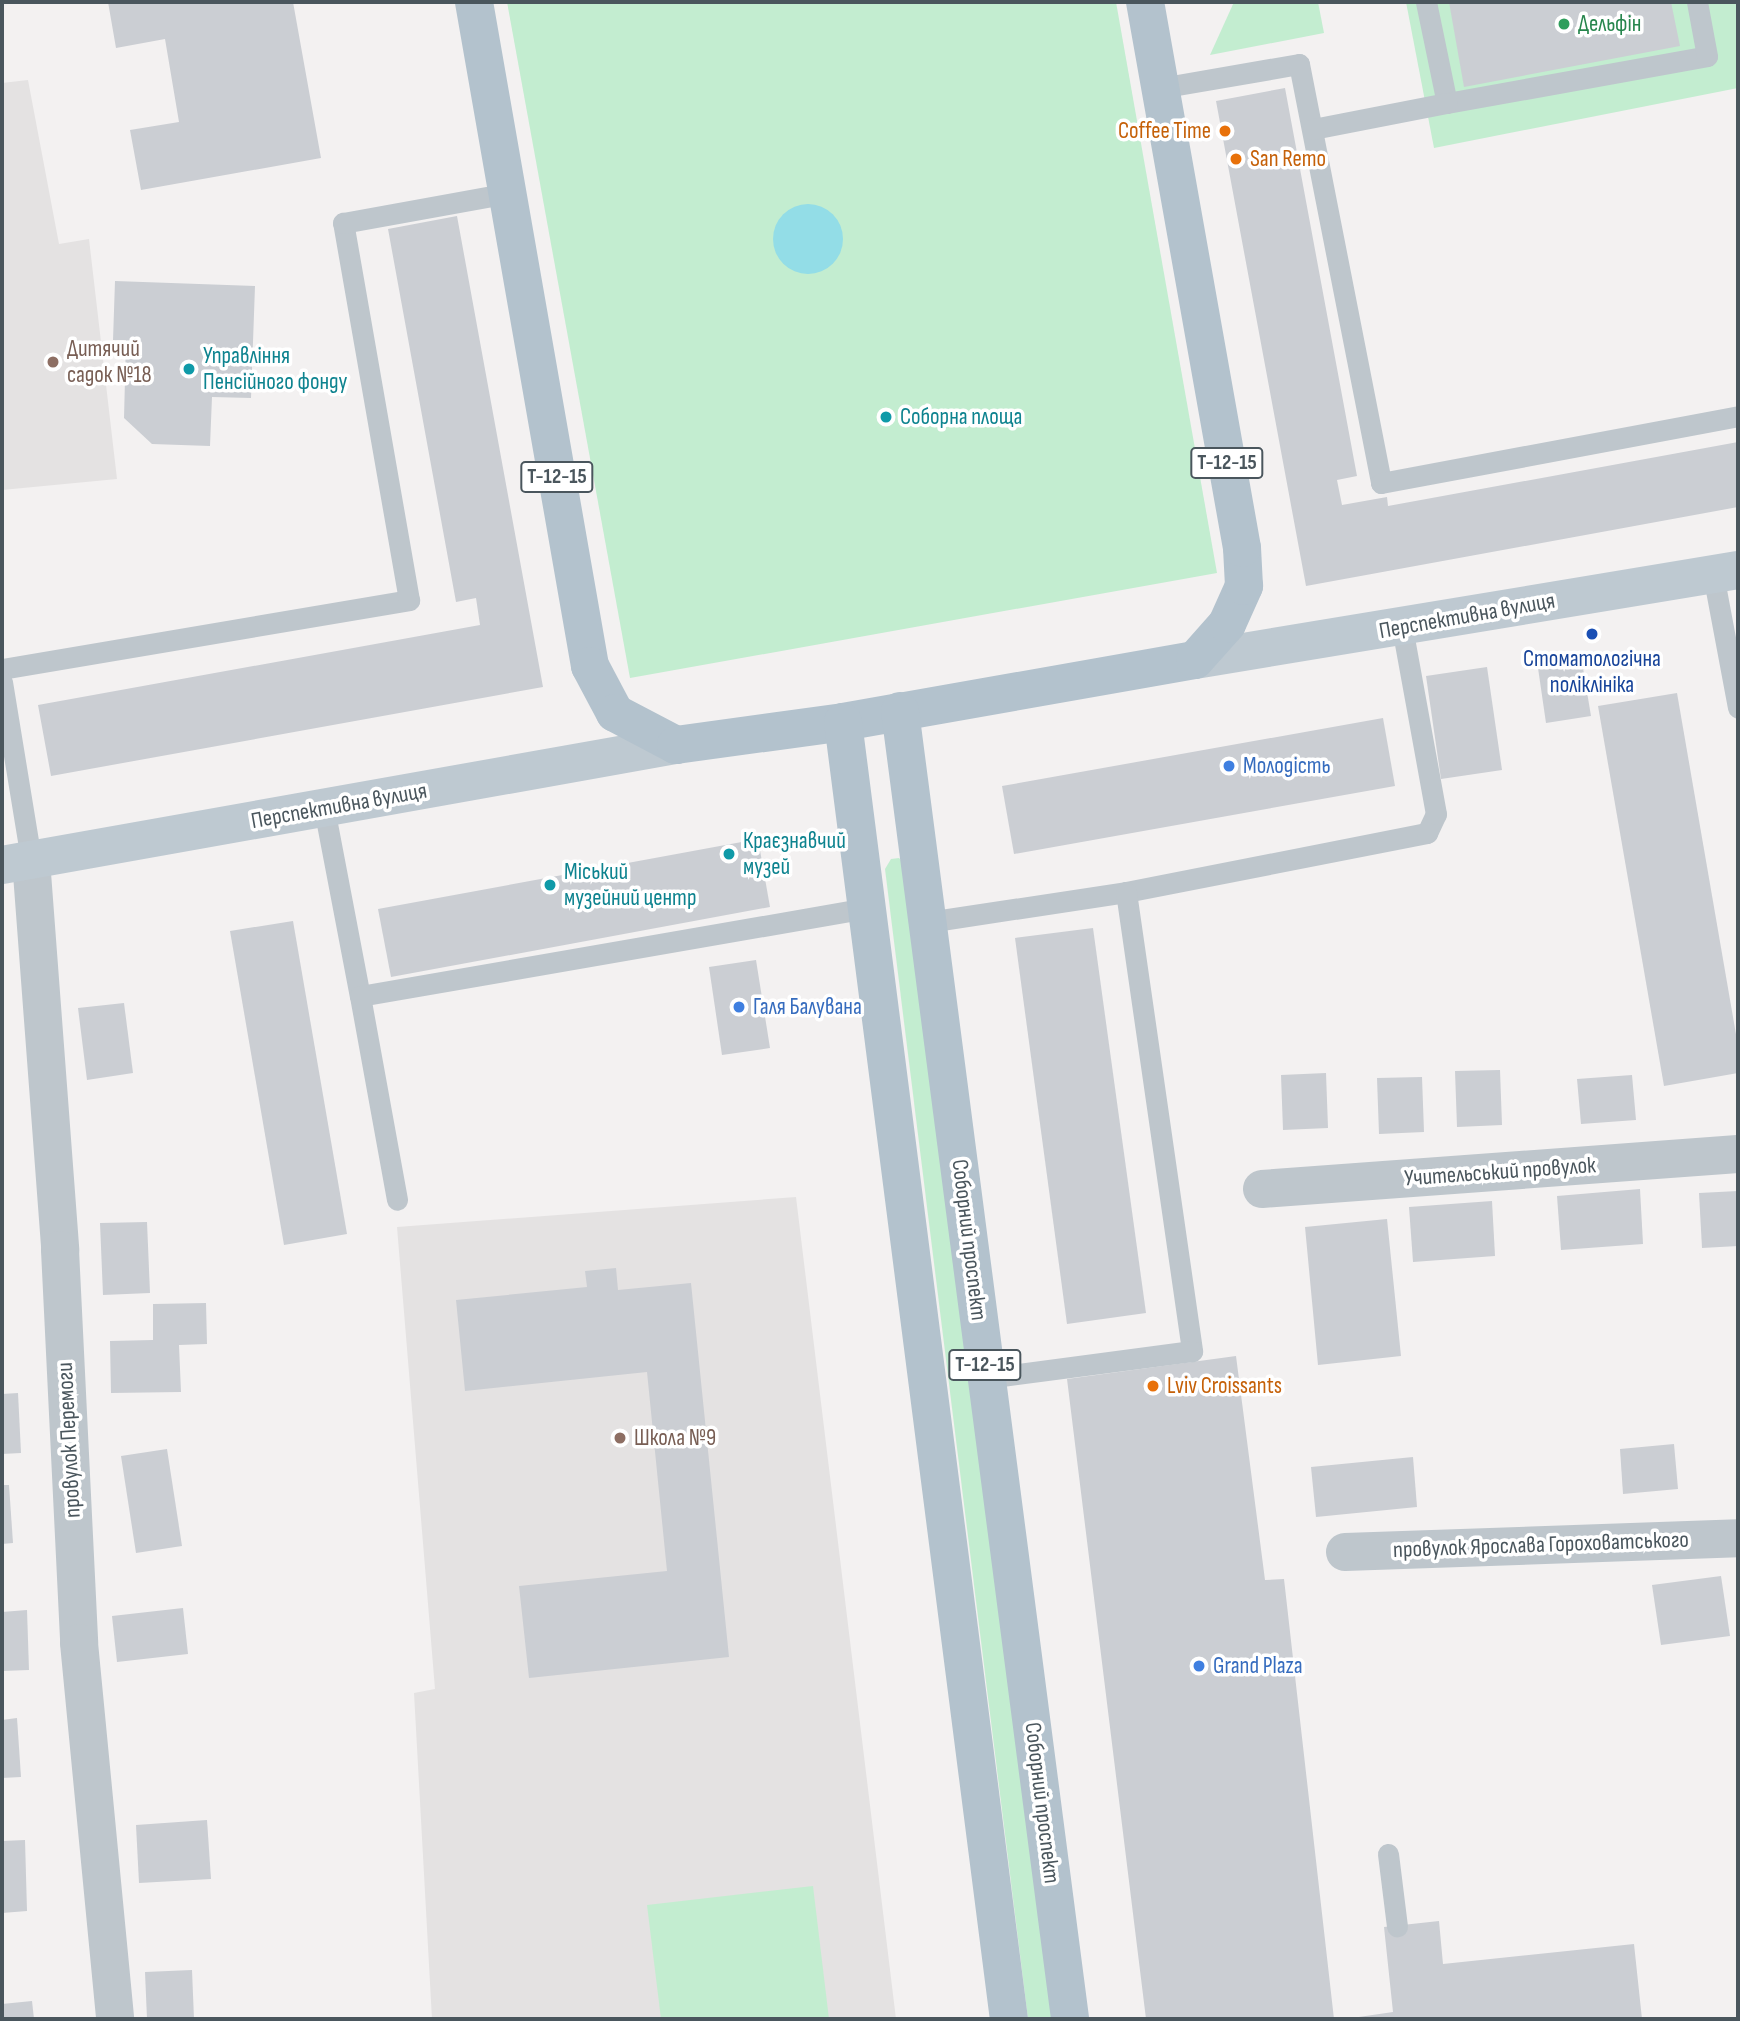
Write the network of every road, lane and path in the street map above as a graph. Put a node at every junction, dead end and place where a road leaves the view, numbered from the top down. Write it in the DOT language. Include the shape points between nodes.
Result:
graph roads {
  1 [pos="474,2"];
  2 [pos="1145,2"];
  3 [pos="1426,2"];
  4 [pos="1697,2"];
  5 [pos="1160,88"];
  6 [pos="1447,103"];
  7 [pos="1313,129"];
  8 [pos="508,193"];
  9 [pos="1738,416"];
  10 [pos="1726,572"];
  11 [pos="1402,627"];
  12 [pos="1195,660"];
  13 [pos="2,669"];
  14 [pos="2,682"];
  15 [pos="1738,709"];
  16 [pos="900,711"];
  17 [pos="843,722"];
  18 [pos="676,745"];
  19 [pos="324,808"];
  20 [pos="16,863"];
  21 [pos="1126,892"];
  22 [pos="867,908"];
  23 [pos="928,922"];
  24 [pos="360,996"];
  25 [pos="1738,1154"];
  26 [pos="1262,1189"];
  27 [pos="397,1200"];
  28 [pos="987,1378"];
  29 [pos="1738,1538"];
  30 [pos="1345,1552"];
  31 [pos="1388,1854"];
  32 [pos="1397,1926"];
  33 [pos="115,2019"];
  34 [pos="1009,2019"];
  35 [pos="1070,2019"];
  1 -- 8 [label="main road, Т-12-15"];
  2 -- 5 [label="main road, Т-12-15"];
  3 -- 6 [label="lane"];
  4 -- 6 [label="lane" via="1707,56"];
  5 -- 7 [label="lane" via="1299,64"];
  5 -- 12 [label="main road, Т-12-15" via="1242,548 1244,586 1227,624"];
  6 -- 7 [label="lane"];
  7 -- 9 [label="lane" via="1381,483"];
  8 -- 13 [label="lane" via="343,223 409,600"];
  8 -- 18 [label="main road, Т-12-15" via="590,666 615,713"];
  10 -- 11 [label="street, Перспективна вулиця"];
  10 -- 15 [label="lane"];
  11 -- 12 [label="street, Перспективна вулиця"];
  11 -- 21 [label="lane" via="1436,814 1427,833"];
  12 -- 16 [label="main road"];
  14 -- 20 [label="lane"];
  16 -- 17 [label="main road"];
  16 -- 23 [label="main road, Соборний проспект / Т-12-15"];
  17 -- 18 [label="main road"];
  17 -- 22 [label="main road, Т-12-15"];
  18 -- 19 [label="street, Перспективна вулиця"];
  19 -- 20 [label="street, Перспективна вулиця"];
  19 -- 24 [label="lane"];
  20 -- 33 [label="street, провулок Перемоги" via="60,1250 79,1643"];
  21 -- 23 [label="lane"];
  21 -- 28 [label="lane" via="1192,1350"];
  22 -- 24 [label="lane"];
  22 -- 34 [label="main road, Т-12-15"];
  23 -- 28 [label="main road, Соборний проспект / Т-12-15"];
  24 -- 27 [label="lane"];
  25 -- 26 [label="street, Учительський провулок"];
  28 -- 35 [label="main road, Соборний проспект / Т-12-15"];
  29 -- 30 [label="street, провулок Ярослава Гороховатського"];
  31 -- 32 [label="lane"];
}
